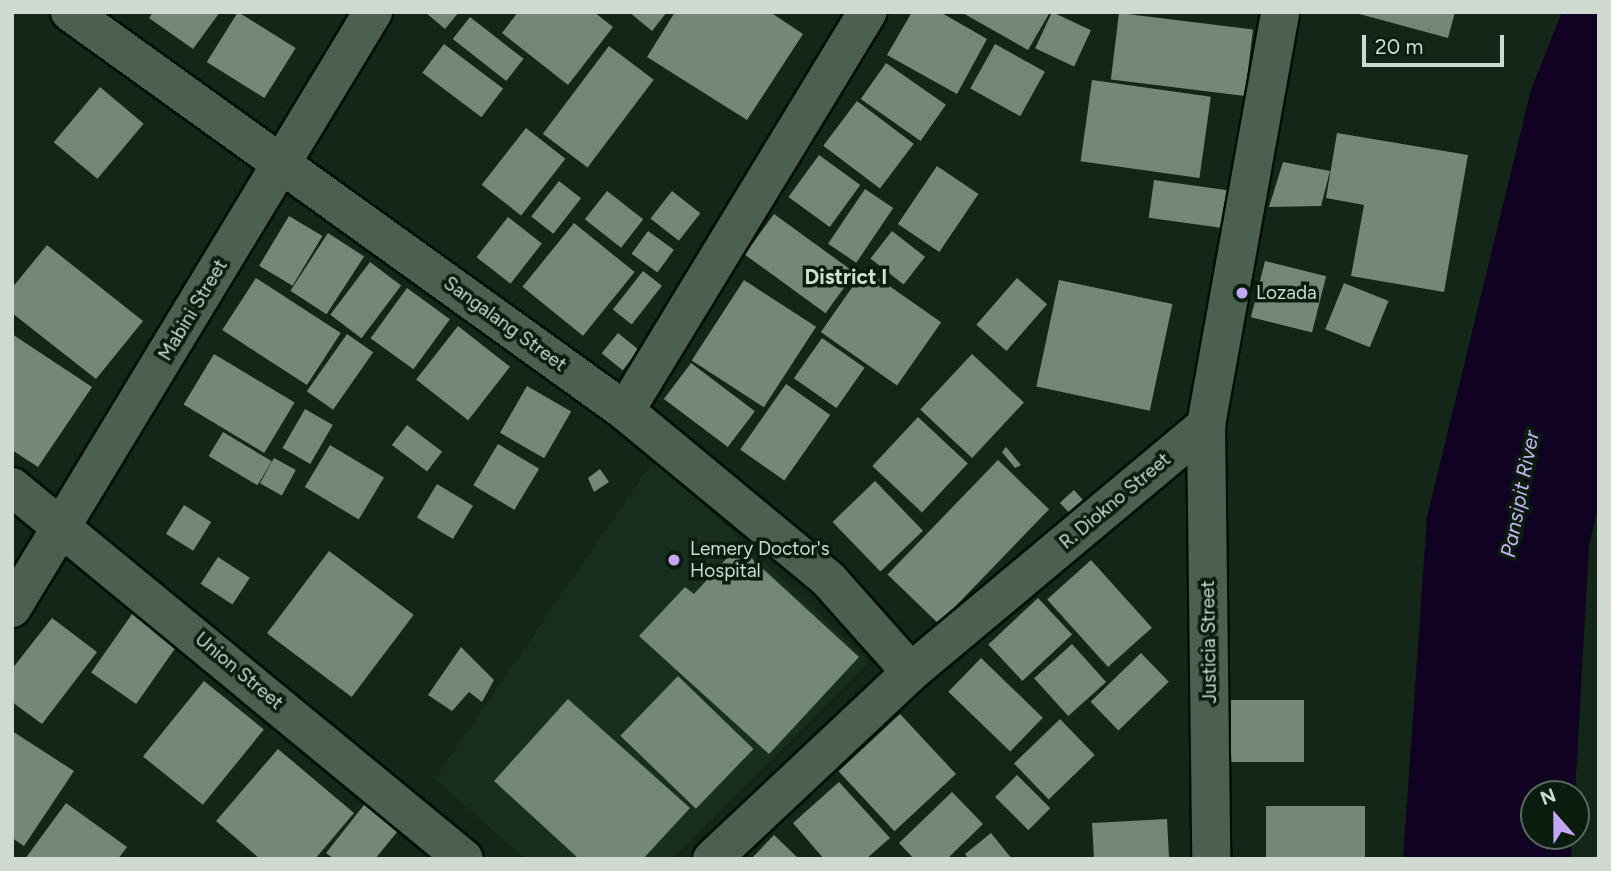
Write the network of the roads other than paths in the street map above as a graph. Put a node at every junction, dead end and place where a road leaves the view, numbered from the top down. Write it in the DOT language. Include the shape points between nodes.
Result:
graph roads {
  1 [pos="70,12"];
  2 [pos="373,12"];
  3 [pos="1280,12"];
  4 [pos="856,17"];
  5 [pos="281,162"];
  6 [pos="625,411"];
  7 [pos="1206,425"];
  8 [pos="12,486"];
  9 [pos="64,525"];
  10 [pos="12,608"];
  11 [pos="911,672"];
  12 [pos="464,859"];
  13 [pos="712,859"];
  14 [pos="1211,859"];
  1 -- 5 [label="street, Sangalang Street"];
  2 -- 5 [label="street, Mabini Street"];
  3 -- 7 [label="street"];
  4 -- 6 [label="street"];
  5 -- 6 [label="street, Sangalang Street"];
  5 -- 9 [label="street, Mabini Street"];
  6 -- 11 [label="street, Sangalang Street" via="829,580"];
  7 -- 11 [label="street, R. Diokno Street"];
  7 -- 14 [label="street, Justicia Street"];
  8 -- 9 [label="street, Union Street"];
  9 -- 10 [label="street, Mabini Street"];
  9 -- 12 [label="street, Union Street"];
  11 -- 13 [label="street, R. Diokno Street"];
}
